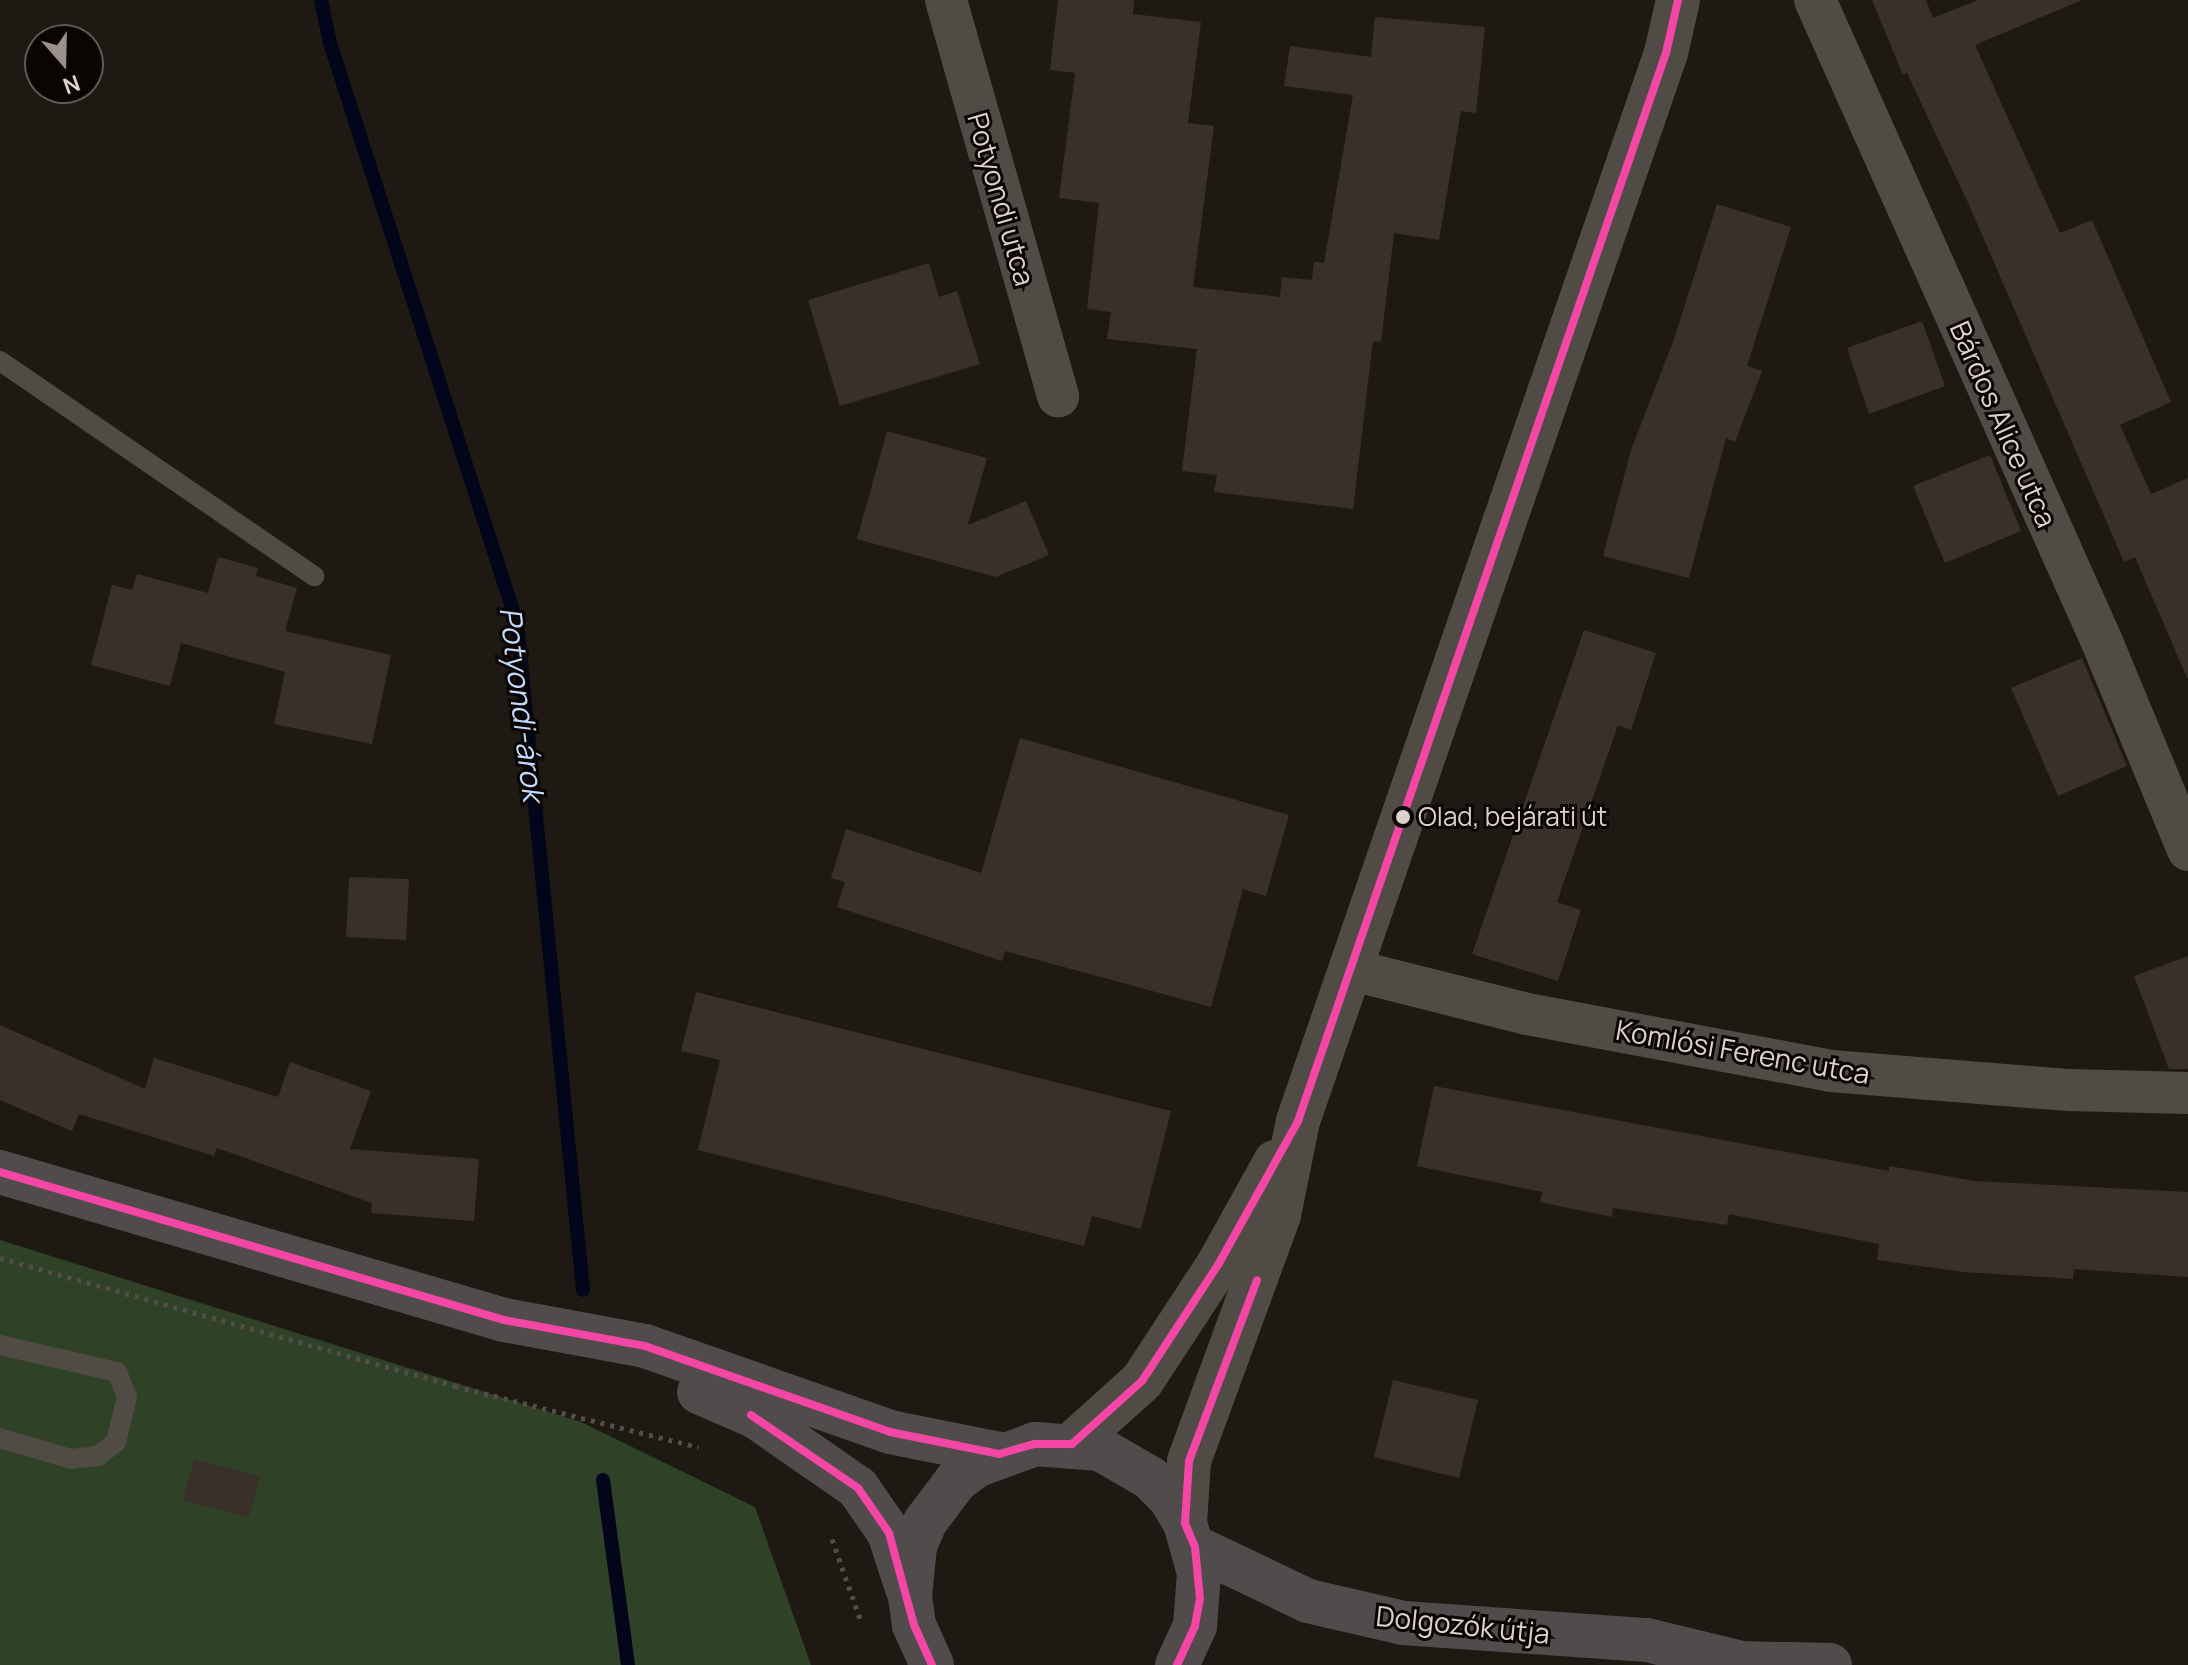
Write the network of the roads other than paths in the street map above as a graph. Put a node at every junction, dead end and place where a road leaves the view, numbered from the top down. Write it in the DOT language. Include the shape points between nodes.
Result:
graph roads {
  1 [pos="946,0"];
  2 [pos="1678,0"];
  3 [pos="1815,0"];
  4 [pos="0,361"];
  5 [pos="1058,397"];
  6 [pos="314,576"];
  7 [pos="2188,850"];
  8 [pos="1352,970"];
  9 [pos="2188,1093"];
  10 [pos="1298,1121"];
  11 [pos="0,1172"];
  12 [pos="576,1338"];
  13 [pos="0,1345"];
  14 [pos="0,1438"];
  15 [pos="1072,1444"];
  16 [pos="999,1454"];
  17 [pos="1190,1535"];
  18 [pos="910,1597"];
  19 [pos="1737,1664"];
  20 [pos="932,1665"];
  21 [pos="1177,1665"];
  22 [pos="1830,1665"];
  1 -- 5 [label="street, Potyondi utca"];
  2 -- 8 [label="street" via="1666,53"];
  3 -- 7 [label="street, Bárdos Alice utca" via="2096,628"];
  4 -- 6 [label="lane"];
  8 -- 9 [label="street, Komlósi Ferenc utca" via="1527,1014 1831,1071"];
  8 -- 10 [label="street"];
  10 -- 15 [label="street" via="1218,1265 1142,1381"];
  10 -- 17 [label="street" via="1279,1215 1189,1461"];
  11 -- 12 [label="main road"];
  12 -- 16 [label="main road" via="645,1346 890,1432"];
  12 -- 18 [label="main road" via="756,1417 858,1488 889,1533"];
  13 -- 14 [label="lane" via="117,1372 127,1397 116,1442 98,1456 71,1459"];
  15 -- 16 [label="main road" via="1035,1444"];
  15 -- 17 [label="main road" via="1100,1449 1138,1469 1170,1498"];
  16 -- 18 [label="main road" via="956,1481 925,1522 913,1558"];
  17 -- 19 [label="main road, Dolgozók útja" via="1308,1601 1403,1623 1647,1640"];
  17 -- 21 [label="main road" via="1200,1599 1195,1626"];
  18 -- 20 [label="main road" via="914,1625"];
  19 -- 22 [label="main road, Dolgozók útja"];
}
